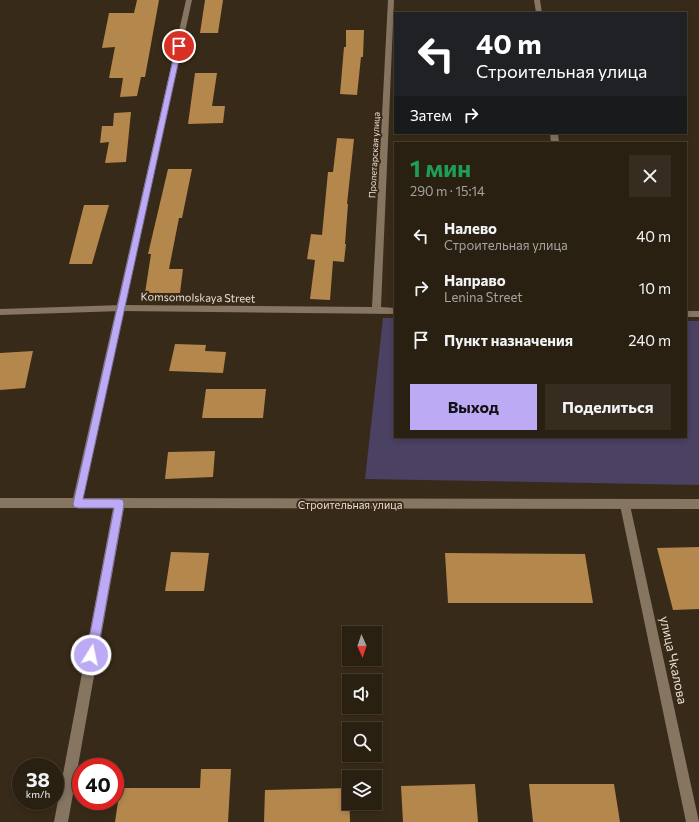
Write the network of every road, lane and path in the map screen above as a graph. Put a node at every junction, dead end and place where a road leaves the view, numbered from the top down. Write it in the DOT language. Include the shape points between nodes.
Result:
graph roads {
  1 [pos="189,0"];
  2 [pos="391,0"];
  3 [pos="537,0"];
  4 [pos="539,12"];
  5 [pos="122,308"];
  6 [pos="376,311"];
  7 [pos="394,311"];
  8 [pos="0,312"];
  9 [pos="687,314"];
  10 [pos="699,314"];
  11 [pos="0,503"];
  12 [pos="78,504"];
  13 [pos="119,504"];
  14 [pos="699,504"];
  15 [pos="625,505"];
  16 [pos="60,822"];
  17 [pos="693,822"];
  1 -- 5 [label="street"];
  2 -- 6 [label="street, Пролетарская улица"];
  3 -- 4 [label="street"];
  5 -- 6 [label="street, Komsomolskaya Street"];
  5 -- 8 [label="street, Komsomolskaya Street"];
  5 -- 12 [label="street"];
  6 -- 7 [label="street, Komsomolskaya Street"];
  9 -- 10 [label="street"];
  11 -- 12 [label="street, Строительная улица"];
  12 -- 13 [label="street, Строительная улица"];
  13 -- 15 [label="street, Строительная улица"];
  13 -- 16 [label="street"];
  14 -- 15 [label="street, Строительная улица"];
  15 -- 17 [label="street, улица Чкалова"];
}
